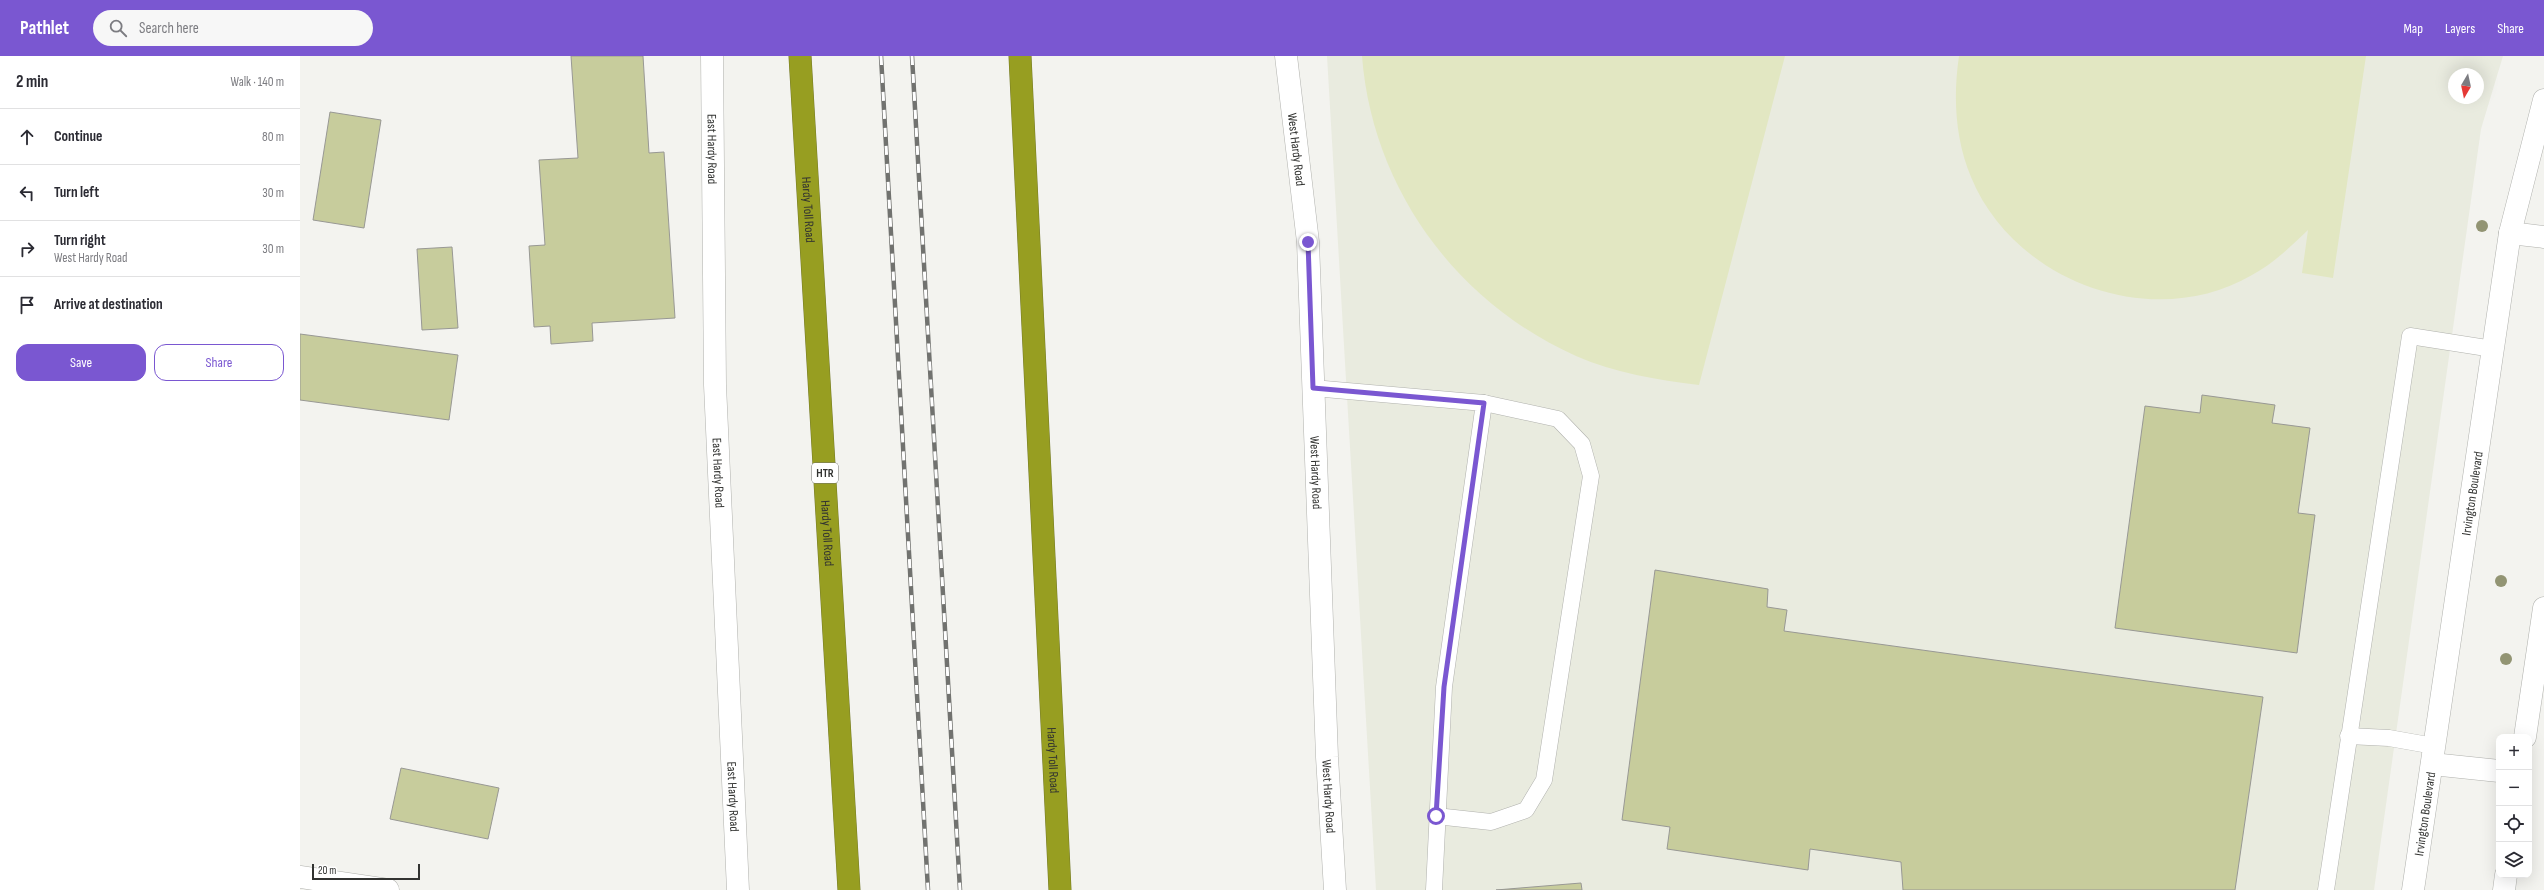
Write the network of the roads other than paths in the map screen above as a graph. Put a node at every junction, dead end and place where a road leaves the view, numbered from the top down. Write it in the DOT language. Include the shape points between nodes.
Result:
graph roads {
  1 [pos="712,56"];
  2 [pos="800,56"];
  3 [pos="1020,56"];
  4 [pos="1286,56"];
  5 [pos="2544,100"];
  6 [pos="2510,233"];
  7 [pos="2544,237"];
  8 [pos="2493,349"];
  9 [pos="1313,388"];
  10 [pos="1484,403"];
  11 [pos="2544,608"];
  12 [pos="2539,677"];
  13 [pos="2526,734"];
  14 [pos="2348,736"];
  15 [pos="2433,755"];
  16 [pos="2496,770"];
  17 [pos="1436,816"];
  18 [pos="300,877"];
  19 [pos="2506,878"];
  20 [pos="388,890"];
  21 [pos="738,890"];
  22 [pos="849,890"];
  23 [pos="1060,890"];
  24 [pos="1335,890"];
  25 [pos="1434,890"];
  26 [pos="2326,890"];
  27 [pos="2414,890"];
  28 [pos="2504,890"];
  1 -- 21 [label="main road, East Hardy Road" via="715,385"];
  2 -- 22 [label="highway, Hardy Toll Road / HTR"];
  3 -- 23 [label="highway, Hardy Toll Road"];
  4 -- 9 [label="main road, West Hardy Road" via="1308,242"];
  5 -- 6 [label="main road, Irvington Boulevard"];
  6 -- 7 [label="main road"];
  6 -- 8 [label="main road, Irvington Boulevard"];
  8 -- 14 [label="lane" via="2410,336"];
  8 -- 15 [label="main road, Irvington Boulevard"];
  9 -- 10 [label="lane"];
  9 -- 24 [label="main road, West Hardy Road" via="1327,757"];
  10 -- 17 [label="lane" via="1444,687"];
  10 -- 17 [label="lane" via="1558,419 1582,444 1591,476 1544,780 1526,810 1491,822"];
  11 -- 12 [label="main road"];
  12 -- 13 [label="main road"];
  14 -- 15 [label="lane" via="2389,738"];
  14 -- 26 [label="lane"];
  15 -- 16 [label="main road"];
  15 -- 27 [label="main road, Irvington Boulevard"];
  17 -- 25 [label="lane"];
  18 -- 20 [label="main road"];
  19 -- 28 [label="main road"];
}
